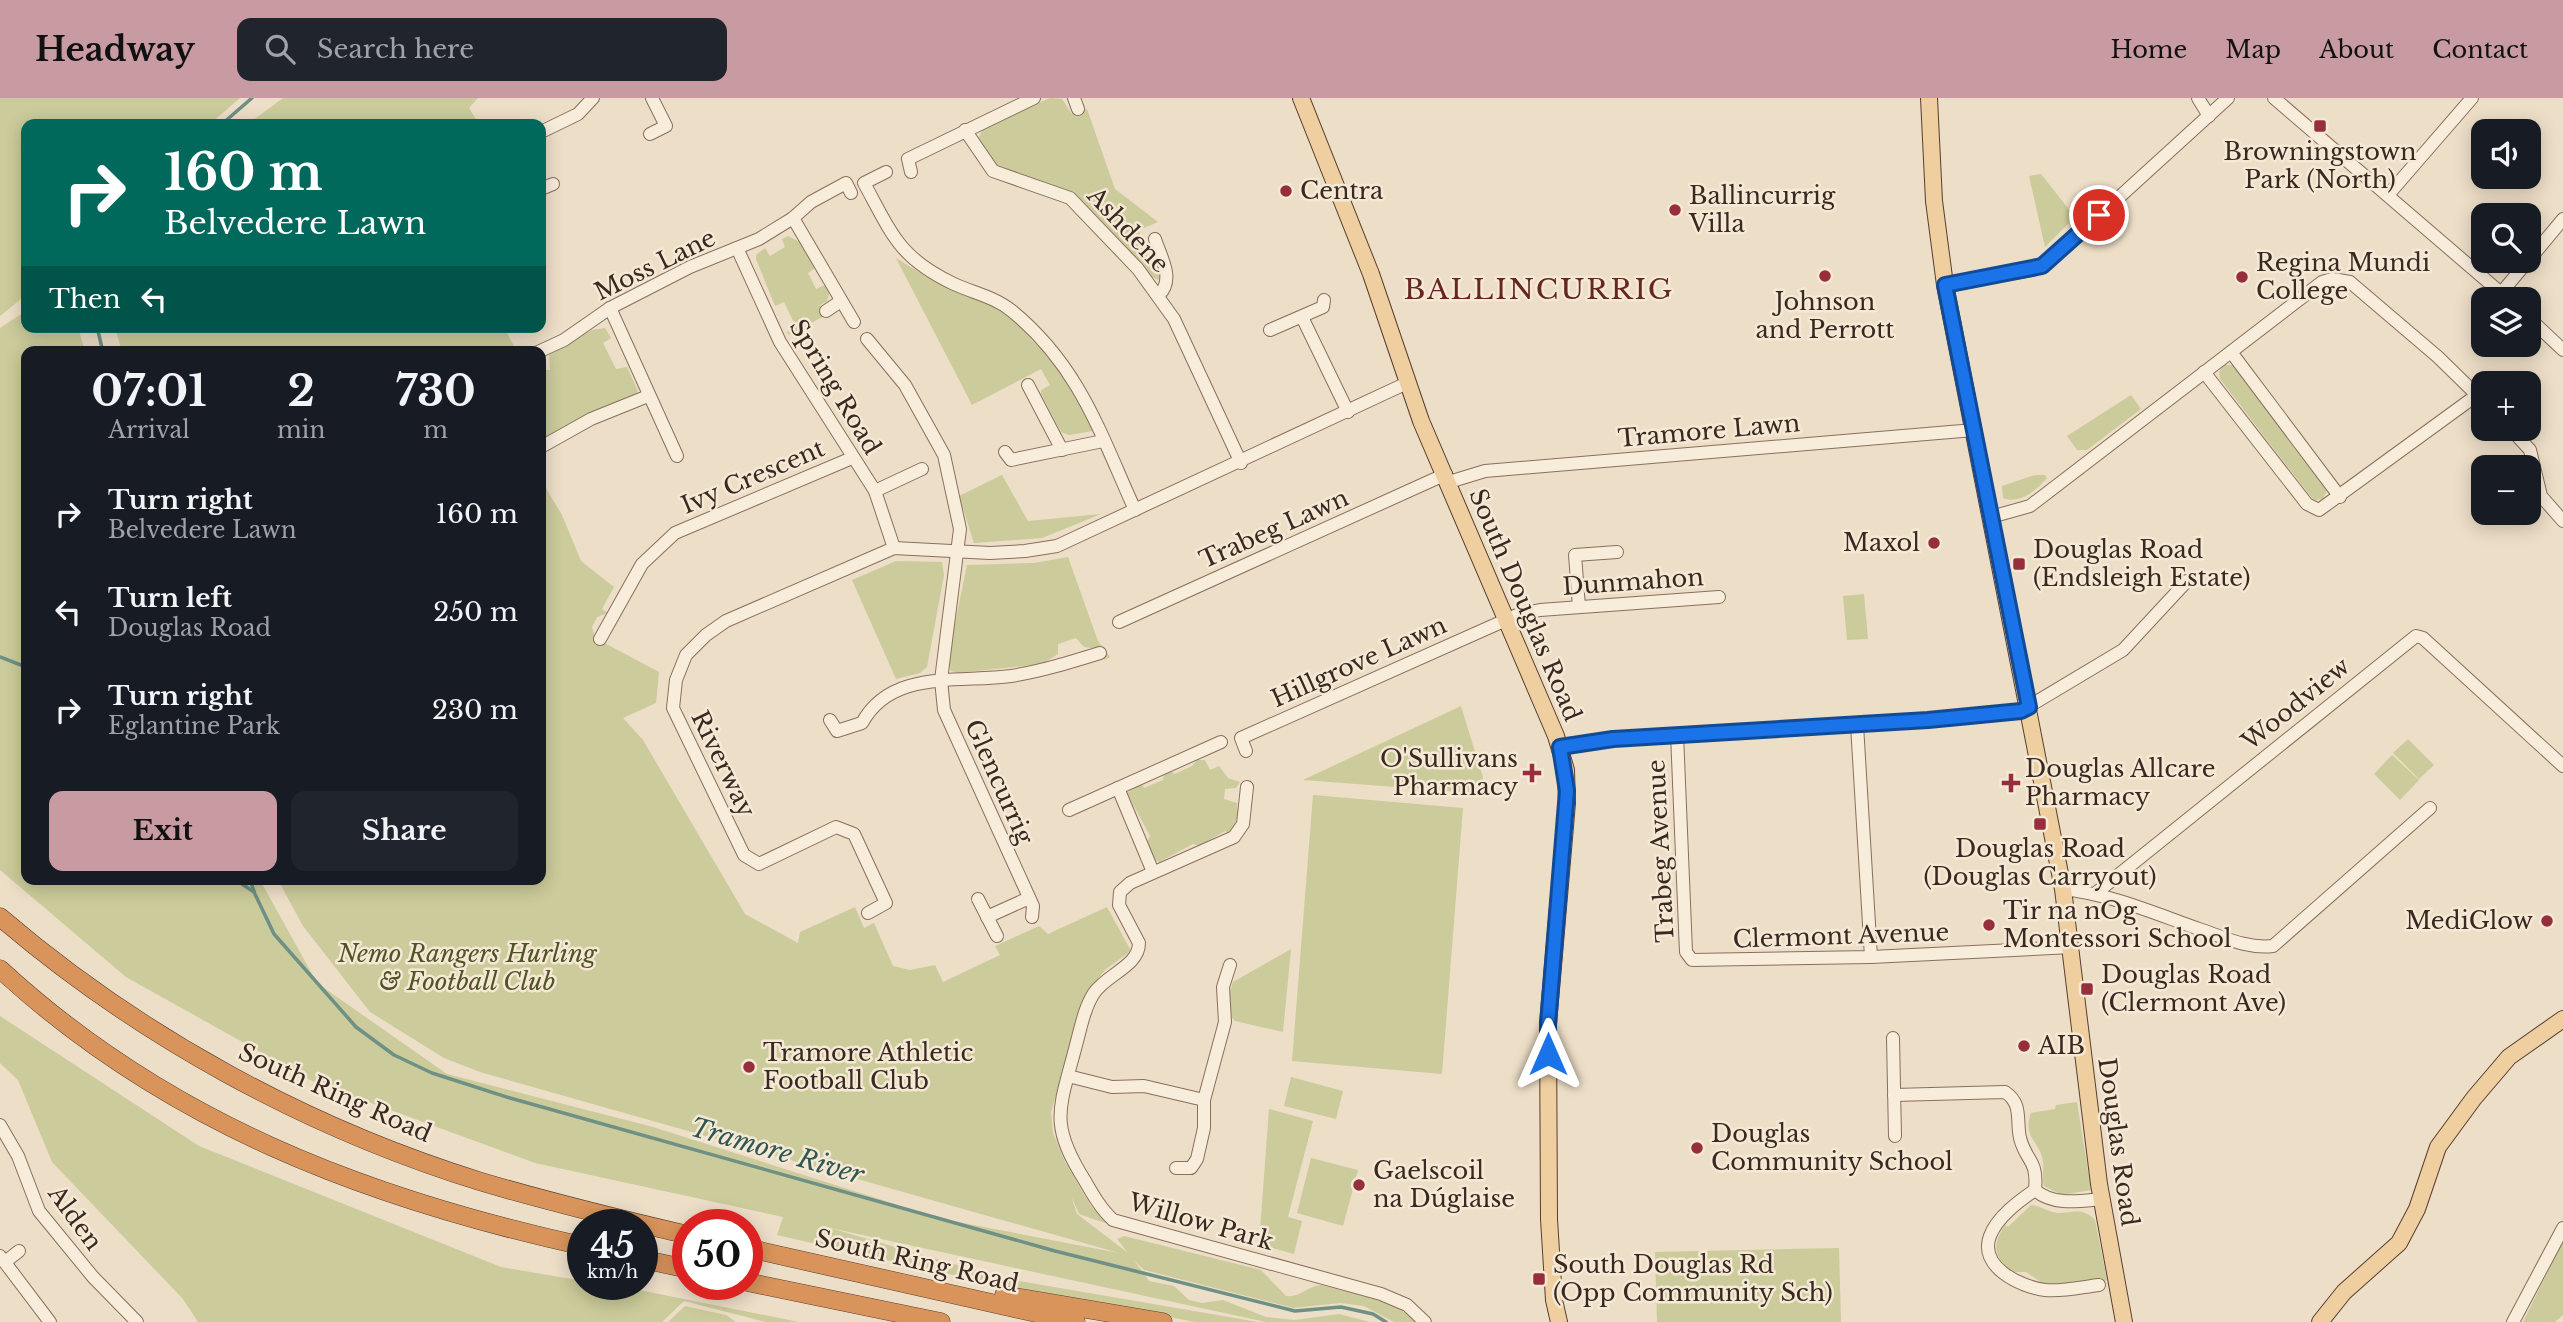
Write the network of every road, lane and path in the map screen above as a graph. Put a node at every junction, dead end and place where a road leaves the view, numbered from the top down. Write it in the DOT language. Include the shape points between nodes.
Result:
graph roads {
  1 [pos="593,98"];
  2 [pos="652,98"];
  3 [pos="1034,98"];
  4 [pos="1301,98"];
  5 [pos="1929,98"];
  6 [pos="2198,98"];
  7 [pos="2228,98"];
  8 [pos="2472,98"];
  9 [pos="2283,101"];
  10 [pos="2209,116"];
  11 [pos="546,130"];
  12 [pos="965,130"];
  13 [pos="650,134"];
  14 [pos="886,172"];
  15 [pos="911,172"];
  16 [pos="851,194"];
  17 [pos="2388,195"];
  18 [pos="793,218"];
  19 [pos="2563,219"];
  20 [pos="1155,239"];
  21 [pos="2541,245"];
  22 [pos="737,248"];
  23 [pos="1945,285"];
  24 [pos="2495,287"];
  25 [pos="1159,295"];
  26 [pos="841,300"];
  27 [pos="1324,300"];
  28 [pos="610,308"];
  29 [pos="826,311"];
  30 [pos="1302,317"];
  31 [pos="854,322"];
  32 [pos="2541,329"];
  33 [pos="1269,330"];
  34 [pos="867,339"];
  35 [pos="546,348"];
  36 [pos="2563,350"];
  37 [pos="2231,352"];
  38 [pos="2204,372"];
  39 [pos="1407,383"];
  40 [pos="1028,385"];
  41 [pos="2471,389"];
  42 [pos="648,396"];
  43 [pos="2471,404"];
  44 [pos="1348,412"];
  45 [pos="1974,430"];
  46 [pos="1104,441"];
  47 [pos="2522,441"];
  48 [pos="546,444"];
  49 [pos="1062,450"];
  50 [pos="1005,452"];
  51 [pos="677,456"];
  52 [pos="852,458"];
  53 [pos="1241,463"];
  54 [pos="922,469"];
  55 [pos="1447,478"];
  56 [pos="875,491"];
  57 [pos="2340,497"];
  58 [pos="1135,510"];
  59 [pos="1991,517"];
  60 [pos="2563,521"];
  61 [pos="894,548"];
  62 [pos="959,551"];
  63 [pos="1617,552"];
  64 [pos="2187,582"];
  65 [pos="1678,585"];
  66 [pos="1719,597"];
  67 [pos="1680,599"];
  68 [pos="1579,607"];
  69 [pos="1508,618"];
  70 [pos="1119,622"];
  71 [pos="600,639"];
  72 [pos="1100,653"];
  73 [pos="941,680"];
  74 [pos="2029,707"];
  75 [pos="830,720"];
  76 [pos="1857,725"];
  77 [pos="1677,734"];
  78 [pos="1221,742"];
  79 [pos="1560,747"];
  80 [pos="1246,751"];
  81 [pos="2563,766"];
  82 [pos="1247,787"];
  83 [pos="1118,788"];
  84 [pos="2430,808"];
  85 [pos="1069,810"];
  86 [pos="1153,872"];
  87 [pos="2063,889"];
  88 [pos="2096,893"];
  89 [pos="1028,898"];
  90 [pos="978,899"];
  91 [pos="868,913"];
  92 [pos="1032,916"];
  93 [pos="0,917"];
  94 [pos="987,917"];
  95 [pos="997,936"];
  96 [pos="2072,947"];
  97 [pos="1871,957"];
  98 [pos="1696,962"];
  99 [pos="1230,965"];
  100 [pos="0,969"];
  101 [pos="2563,1019"];
  102 [pos="1892,1038"];
  103 [pos="1068,1076"];
  104 [pos="1894,1095"];
  105 [pos="1204,1100"];
  106 [pos="0,1125"];
  107 [pos="1895,1136"];
  108 [pos="1176,1168"];
  109 [pos="2035,1190"];
  110 [pos="2101,1199"];
  111 [pos="2563,1228"];
  112 [pos="672,1231"];
  113 [pos="567,1242"];
  114 [pos="19,1251"];
  115 [pos="763,1252"];
  116 [pos="2,1259"];
  117 [pos="893,1280"];
  118 [pos="763,1285"];
  119 [pos="2099,1285"];
  120 [pos="929,1320"];
  121 [pos="50,1322"];
  122 [pos="137,1322"];
  123 [pos="942,1322"];
  124 [pos="1076,1322"];
  125 [pos="1163,1322"];
  126 [pos="1425,1322"];
  127 [pos="1559,1322"];
  128 [pos="2124,1322"];
  129 [pos="2320,1322"];
  130 [pos="2513,1322"];
  1 -- 11 [label="street" via="578,114"];
  2 -- 13 [label="street" via="666,126"];
  3 -- 12 [label="street"];
  4 -- 39 [label="main road, South Douglas Road" via="1371,274"];
  5 -- 23 [label="main road, Douglas Road" via="1934,201"];
  6 -- 10 [label="street"];
  7 -- 10 [label="street"];
  8 -- 17 [label="street"];
  9 -- 17 [label="street"];
  10 -- 23 [label="street" via="2048,262 2032,270"];
  12 -- 15 [label="street" via="908,159"];
  12 -- 25 [label="street, Ashdene" via="996,173 1077,203"];
  14 -- 46 [label="street" via="864,183 899,246 929,272 997,301 1038,336 1082,391"];
  16 -- 18 [label="street, Moss Lane" via="846,183"];
  17 -- 24 [label="street"];
  18 -- 22 [label="street, Moss Lane"];
  18 -- 26 [label="street"];
  19 -- 21 [label="street"];
  20 -- 25 [label="street, Ashdene" via="1168,277"];
  22 -- 28 [label="street, Moss Lane"];
  22 -- 52 [label="street, Spring Road" via="780,342"];
  23 -- 45 [label="main road, Douglas Road"];
  25 -- 53 [label="street, Ashdene"];
  26 -- 29 [label="street"];
  26 -- 31 [label="street"];
  27 -- 30 [label="street" via="1322,307"];
  28 -- 35 [label="street, Moss Lane"];
  28 -- 42 [label="street"];
  30 -- 33 [label="street"];
  30 -- 44 [label="street"];
  32 -- 36 [label="street"];
  34 -- 62 [label="street, Glencurrig" via="905,385 944,455 960,529"];
  37 -- 38 [label="street"];
  37 -- 41 [label="street" via="2322,282 2342,279 2438,356"];
  37 -- 57 [label="street"];
  38 -- 57 [label="street" via="2307,504 2319,510"];
  38 -- 59 [label="street" via="2030,506"];
  39 -- 44 [label="street"];
  39 -- 55 [label="main road, South Douglas Road"];
  40 -- 49 [label="street"];
  42 -- 48 [label="street" via="591,419"];
  42 -- 51 [label="street"];
  43 -- 57 [label="street"];
  44 -- 53 [label="street"];
  45 -- 55 [label="street, Tramore Lawn" via="1485,471"];
  45 -- 59 [label="main road, Douglas Road"];
  46 -- 49 [label="street"];
  46 -- 58 [label="street"];
  47 -- 60 [label="street" via="2530,450 2541,496"];
  49 -- 50 [label="street" via="1011,460"];
  52 -- 56 [label="street, Spring Road"];
  52 -- 71 [label="street, Ivy Crescent" via="675,533 642,564"];
  53 -- 58 [label="street"];
  54 -- 56 [label="street"];
  55 -- 69 [label="main road, South Douglas Road"];
  55 -- 70 [label="street, Trabeg Lawn"];
  56 -- 61 [label="street, Spring Road"];
  58 -- 62 [label="street" via="1045,549"];
  59 -- 74 [label="main road, Douglas Road"];
  61 -- 62 [label="street"];
  61 -- 91 [label="street, Riverway" via="726,621 706,635 686,655 676,680 673,708 744,855 759,864 836,827 853,834 886,903"];
  62 -- 73 [label="street, Glencurrig"];
  63 -- 68 [label="street" via="1575,555"];
  64 -- 74 [label="street" via="2123,650"];
  65 -- 67 [label="street"];
  66 -- 67 [label="street, Dunmahon"];
  67 -- 68 [label="street, Dunmahon"];
  68 -- 69 [label="street, Dunmahon"];
  69 -- 79 [label="main road, South Douglas Road"];
  69 -- 80 [label="street, Hillgrove Lawn" via="1241,738"];
  72 -- 73 [label="street" via="1011,676"];
  73 -- 75 [label="street" via="903,687 872,705 862,723 837,731"];
  73 -- 89 [label="street, Glencurrig" via="944,710"];
  74 -- 76 [label="street"];
  74 -- 87 [label="main road, Douglas Road"];
  76 -- 77 [label="street"];
  76 -- 97 [label="street"];
  77 -- 79 [label="street"];
  77 -- 98 [label="street, Trabeg Avenue" via="1686,952"];
  78 -- 83 [label="street"];
  79 -- 127 [label="main road, South Douglas Road" via="1567,791 1548,1024 1549,1219"];
  81 -- 88 [label="street, Woodview" via="2416,636"];
  82 -- 86 [label="street" via="1246,814 1234,837"];
  83 -- 85 [label="street"];
  83 -- 86 [label="street"];
  84 -- 88 [label="street" via="2273,946 2233,940"];
  86 -- 103 [label="street, Willow Park" via="1125,887 1118,899 1139,943 1134,960 1094,992"];
  87 -- 88 [label="street"];
  87 -- 96 [label="main road, Douglas Road"];
  89 -- 92 [label="street, Glencurrig"];
  89 -- 94 [label="street"];
  90 -- 94 [label="street"];
  93 -- 112 [label="highway, South Ring Road" via="64,969 177,1046 314,1116 480,1181"];
  94 -- 95 [label="street"];
  96 -- 97 [label="street, Clermont Avenue"];
  96 -- 110 [label="main road, Douglas Road"];
  97 -- 98 [label="street, Clermont Avenue"];
  99 -- 105 [label="street, Willow Park" via="1223,990 1225,1023"];
  100 -- 113 [label="highway" via="88,1042 172,1097 245,1135 328,1173 426,1205"];
  101 -- 129 [label="main road" via="2509,1057 2481,1089 2438,1147 2417,1209 2399,1244 2344,1292"];
  102 -- 104 [label="street"];
  103 -- 105 [label="street"];
  103 -- 126 [label="street, Willow Park" via="1060,1131 1077,1169 1113,1220 1389,1297 1407,1305"];
  104 -- 107 [label="street"];
  104 -- 109 [label="street" via="1984,1092 2011,1097 2018,1108 2020,1136 2035,1165"];
  105 -- 108 [label="street, Willow Park" via="1197,1159 1191,1168"];
  106 -- 122 [label="street, Alden" via="18,1156 39,1211"];
  109 -- 110 [label="street" via="2070,1202"];
  109 -- 119 [label="street" via="1994,1228 1988,1246 1993,1260 2007,1276 2038,1289"];
  110 -- 128 [label="main road, Douglas Road"];
  111 -- 130 [label="street"];
  114 -- 116 [label="street"];
  115 -- 117 [label="highway, South Ring Road"];
  116 -- 121 [label="street"];
  117 -- 124 [label="highway, South Ring Road"];
  117 -- 125 [label="highway"];
  118 -- 120 [label="highway"];
  120 -- 123 [label="highway"];
}
